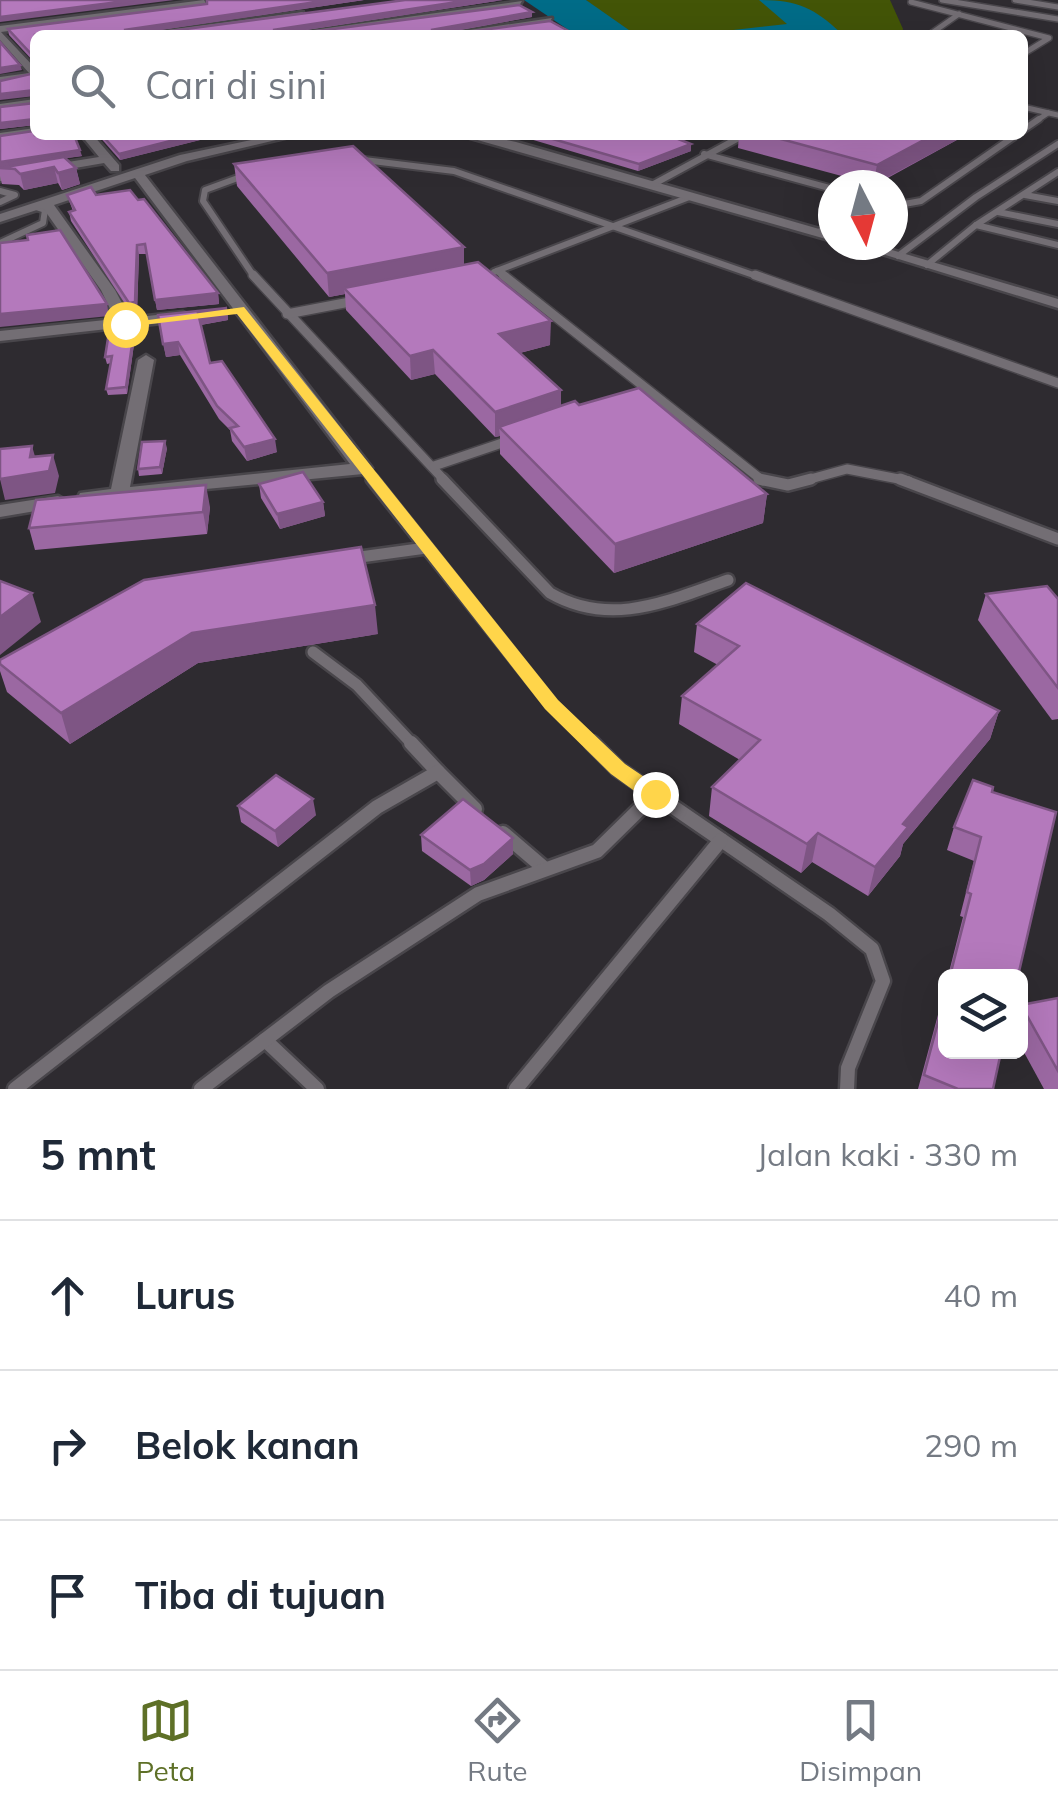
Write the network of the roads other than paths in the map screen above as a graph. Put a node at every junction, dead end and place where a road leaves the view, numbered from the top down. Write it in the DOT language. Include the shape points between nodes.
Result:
graph roads {
  1 [pos="942,0"];
  2 [pos="1016,0"];
  3 [pos="912,2"];
  4 [pos="519,3"];
  5 [pos="204,4"];
  6 [pos="1058,7"];
  7 [pos="309,13"];
  8 [pos="959,14"];
  9 [pos="1058,19"];
  10 [pos="549,20"];
  11 [pos="1020,29"];
  12 [pos="174,30"];
  13 [pos="319,30"];
  14 [pos="476,30"];
  15 [pos="936,30"];
  16 [pos="1023,30"];
  17 [pos="1028,31"];
  18 [pos="0,34"];
  19 [pos="30,49"];
  20 [pos="1028,51"];
  21 [pos="16,53"];
  22 [pos="0,57"];
  23 [pos="30,68"];
  24 [pos="30,73"];
  25 [pos="0,80"];
  26 [pos="30,103"];
  27 [pos="0,107"];
  28 [pos="1028,108"];
  29 [pos="1048,113"];
  30 [pos="1058,115"];
  31 [pos="1028,127"];
  32 [pos="30,132"];
  33 [pos="0,136"];
  34 [pos="91,140"];
  35 [pos="271,140"];
  36 [pos="492,140"];
  37 [pos="733,140"];
  38 [pos="1009,140"];
  39 [pos="1058,144"];
  40 [pos="704,154"];
  41 [pos="342,158"];
  42 [pos="107,159"];
  43 [pos="261,171"];
  44 [pos="1058,172"];
  45 [pos="130,175"];
  46 [pos="0,177"];
  47 [pos="1054,179"];
  48 [pos="652,185"];
  49 [pos="818,185"];
  50 [pos="0,192"];
  51 [pos="1024,195"];
  52 [pos="692,196"];
  53 [pos="1058,201"];
  54 [pos="0,202"];
  55 [pos="908,204"];
  56 [pos="41,205"];
  57 [pos="998,212"];
  58 [pos="0,218"];
  59 [pos="1058,224"];
  60 [pos="976,225"];
  61 [pos="618,227"];
  62 [pos="818,232"];
  63 [pos="0,243"];
  64 [pos="1058,245"];
  65 [pos="908,248"];
  66 [pos="908,259"];
  67 [pos="927,265"];
  68 [pos="497,270"];
  69 [pos="484,275"];
  70 [pos="359,300"];
  71 [pos="1058,304"];
  72 [pos="223,312"];
  73 [pos="287,314"];
  74 [pos="125,324"];
  75 [pos="0,336"];
  76 [pos="146,360"];
  77 [pos="1058,383"];
  78 [pos="650,394"];
  79 [pos="632,400"];
  80 [pos="524,436"];
  81 [pos="434,466"];
  82 [pos="363,468"];
  83 [pos="120,492"];
  84 [pos="0,511"];
  85 [pos="1058,540"];
  86 [pos="426,548"];
  87 [pos="335,559"];
  88 [pos="728,580"];
  89 [pos="312,652"];
  90 [pos="438,772"];
  91 [pos="655,794"];
  92 [pos="721,840"];
  93 [pos="544,868"];
  94 [pos="265,1040"];
  95 [pos="15,1089"];
  96 [pos="201,1089"];
  97 [pos="317,1089"];
  98 [pos="516,1089"];
  99 [pos="847,1089"];
  1 -- 9 [label="lane"];
  2 -- 6 [label="lane"];
  3 -- 8 [label="lane"];
  4 -- 13 [label="street"];
  5 -- 18 [label="street"];
  7 -- 12 [label="street"];
  8 -- 11 [label="lane"];
  8 -- 15 [label="lane"];
  10 -- 14 [label="street"];
  11 -- 16 [label="lane"];
  17 -- 20 [label="lane" via="1049,38"];
  18 -- 21 [label="street"];
  19 -- 21 [label="street"];
  21 -- 22 [label="street"];
  21 -- 23 [label="street"];
  24 -- 25 [label="street"];
  26 -- 27 [label="street"];
  28 -- 29 [label="lane"];
  29 -- 30 [label="lane"];
  29 -- 31 [label="lane"];
  32 -- 33 [label="street"];
  34 -- 42 [label="street"];
  35 -- 45 [label="street"];
  36 -- 48 [label="street"];
  37 -- 40 [label="lane"];
  38 -- 55 [label="lane" via="921,202"];
  39 -- 65 [label="lane"];
  40 -- 48 [label="lane"];
  40 -- 49 [label="lane"];
  41 -- 61 [label="lane" via="454,171"];
  42 -- 45 [label="street"];
  42 -- 46 [label="street"];
  43 -- 73 [label="lane" via="205,190 202,201 261,288"];
  44 -- 47 [label="lane"];
  45 -- 56 [label="street"];
  45 -- 72 [label="street"];
  47 -- 51 [label="lane"];
  48 -- 52 [label="street"];
  50 -- 54 [label="lane" via="15,195"];
  51 -- 53 [label="lane"];
  51 -- 57 [label="lane"];
  52 -- 61 [label="lane"];
  52 -- 62 [label="street"];
  56 -- 58 [label="street"];
  56 -- 63 [label="lane" via="43,224"];
  56 -- 74 [label="street" via="108,290"];
  57 -- 59 [label="lane"];
  57 -- 60 [label="lane"];
  60 -- 64 [label="lane"];
  60 -- 67 [label="lane"];
  61 -- 68 [label="lane"];
  61 -- 77 [label="lane"];
  66 -- 67 [label="street"];
  67 -- 71 [label="street"];
  68 -- 69 [label="lane"];
  68 -- 78 [label="lane"];
  70 -- 73 [label="lane"];
  72 -- 74 [label="street"];
  72 -- 82 [label="street"];
  73 -- 81 [label="lane"];
  74 -- 75 [label="street"];
  76 -- 83 [label="street"];
  78 -- 79 [label="lane"];
  78 -- 85 [label="lane" via="778,487 854,468"];
  80 -- 81 [label="lane"];
  81 -- 88 [label="lane" via="565,604 622,615"];
  82 -- 83 [label="street"];
  82 -- 86 [label="lane"];
  83 -- 84 [label="street"];
  86 -- 87 [label="lane"];
  86 -- 91 [label="lane" via="552,705 618,769"];
  89 -- 90 [label="lane" via="358,685"];
  90 -- 93 [label="lane"];
  90 -- 95 [label="lane" via="378,808"];
  91 -- 92 [label="lane"];
  91 -- 93 [label="lane" via="596,851"];
  92 -- 98 [label="lane"];
  92 -- 99 [label="lane" via="829,914 872,949 881,966 883,980 848,1068"];
  93 -- 94 [label="lane" via="478,894"];
  94 -- 96 [label="lane"];
  94 -- 97 [label="lane"];
}
